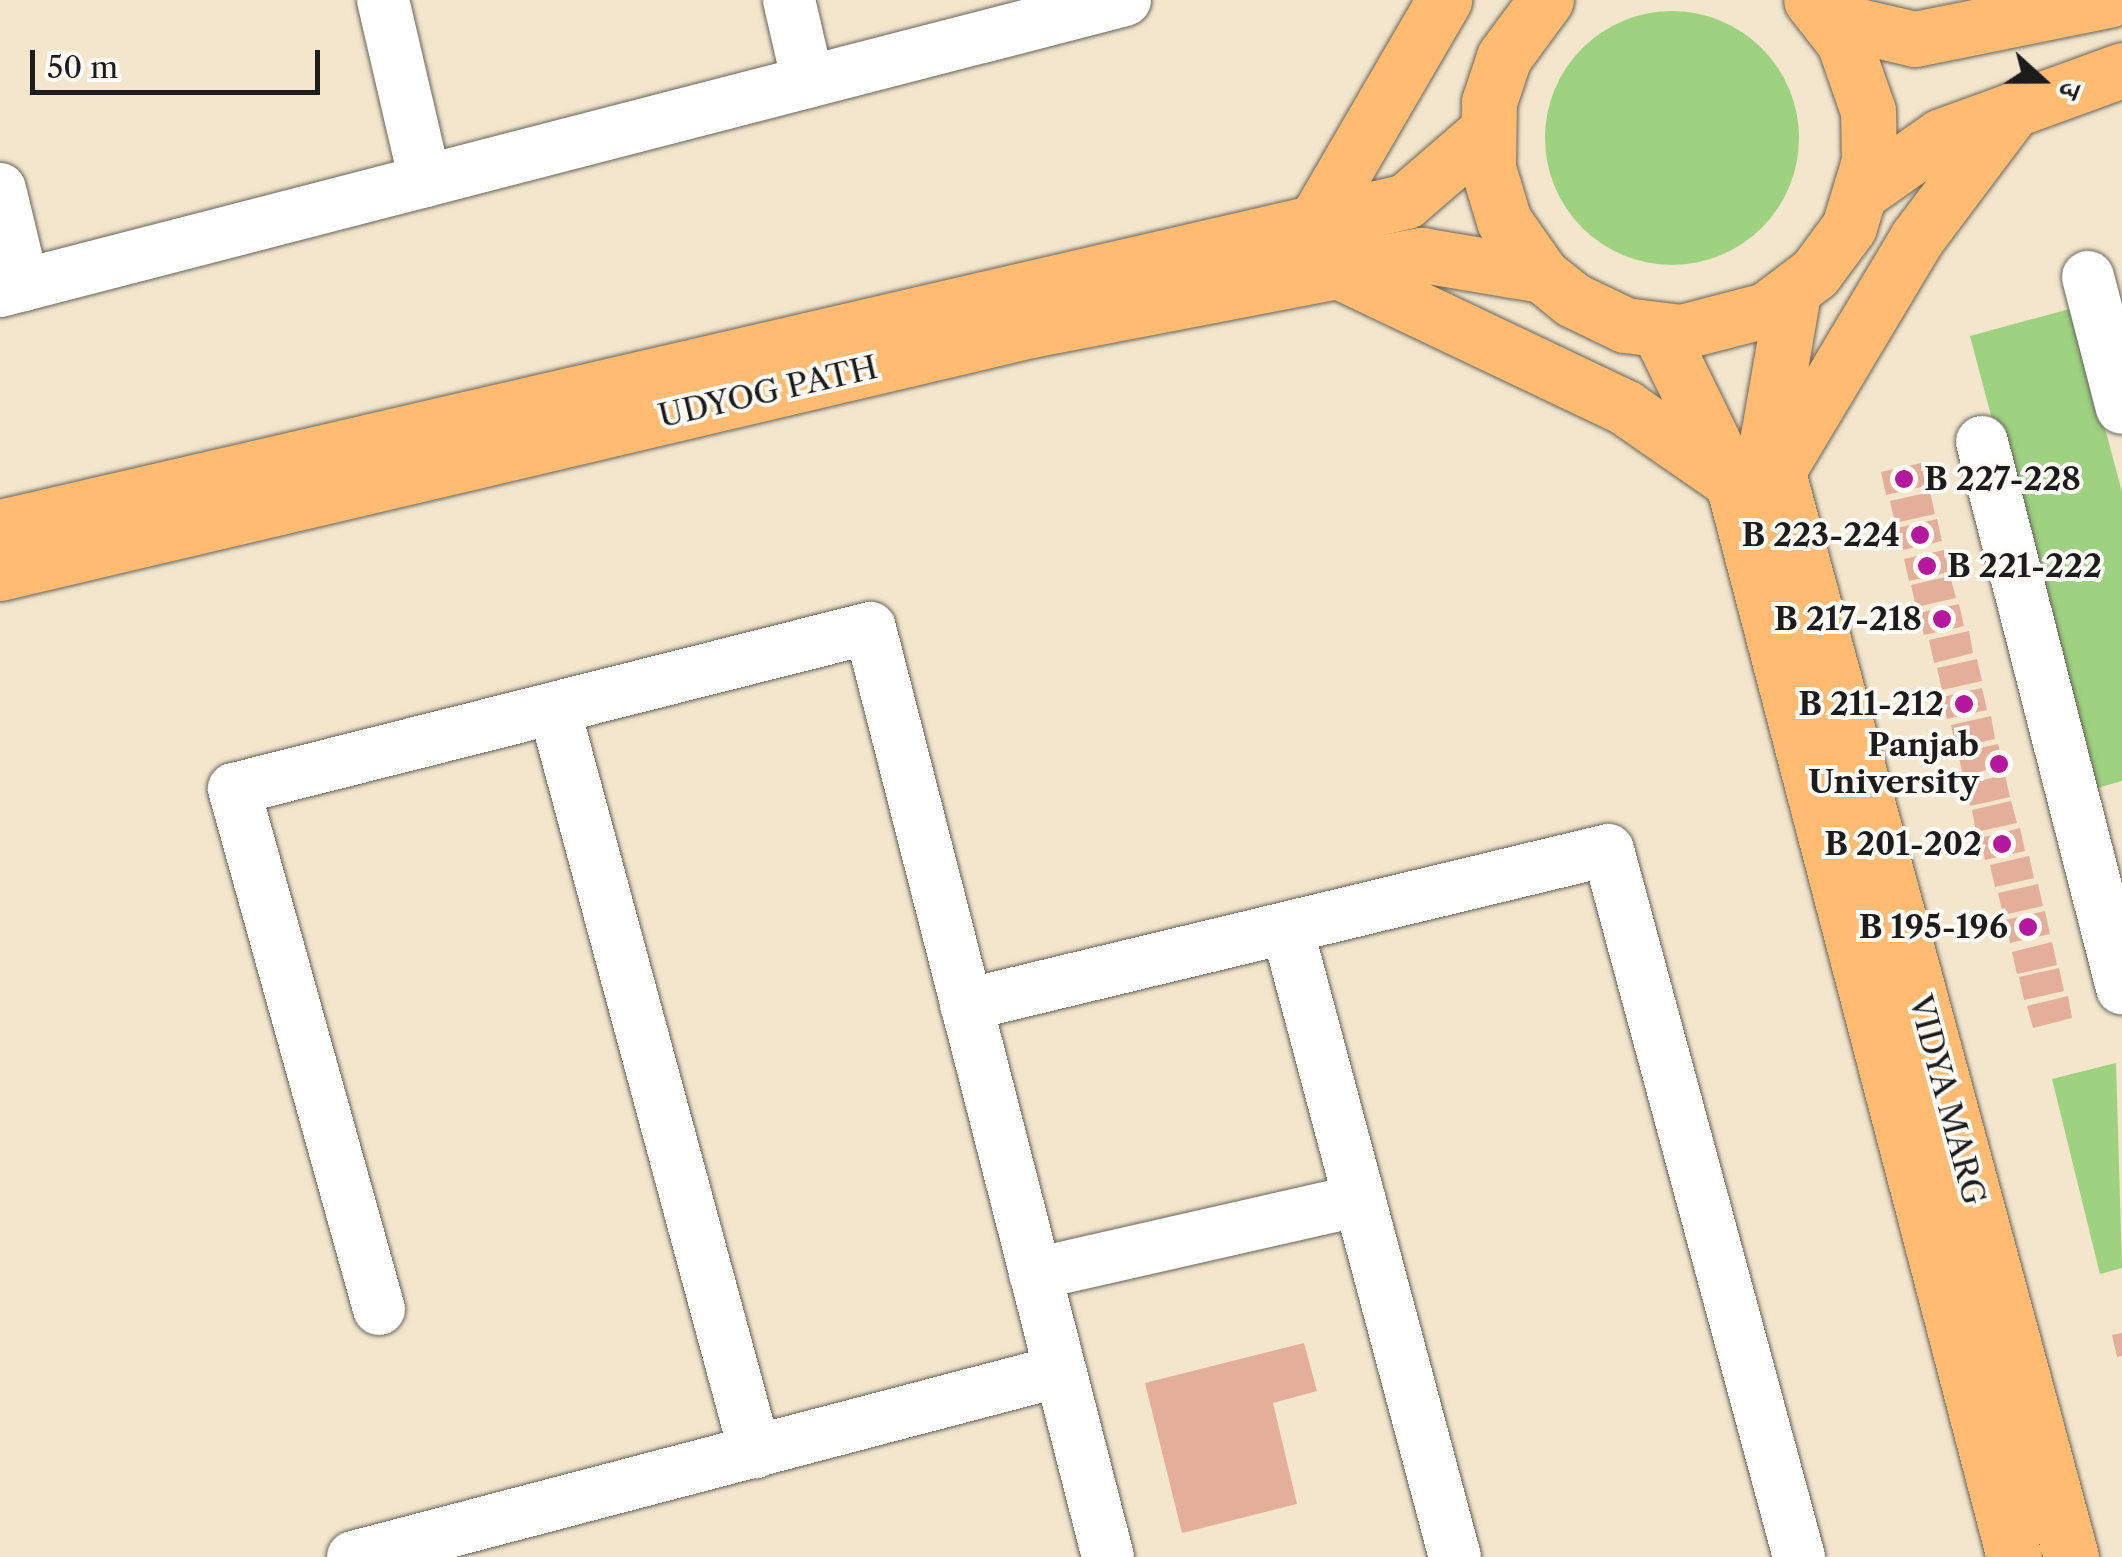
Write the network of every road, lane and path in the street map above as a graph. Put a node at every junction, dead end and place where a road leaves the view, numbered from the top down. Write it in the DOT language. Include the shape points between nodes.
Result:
graph roads {
  1 [pos="382,0"];
  2 [pos="788,0"];
  3 [pos="1125,0"];
  4 [pos="1444,0"];
  5 [pos="1546,0"];
  6 [pos="1955,0"];
  7 [pos="2109,0"];
  8 [pos="1820,10"];
  9 [pos="2020,18"];
  10 [pos="2122,70"];
  11 [pos="808,82"];
  12 [pos="2013,110"];
  13 [pos="1486,132"];
  14 [pos="426,181"];
  15 [pos="0,189"];
  16 [pos="1862,191"];
  17 [pos="1315,222"];
  18 [pos="1338,271"];
  19 [pos="1542,276"];
  20 [pos="2088,277"];
  21 [pos="12,288"];
  22 [pos="1793,292"];
  23 [pos="1659,331"];
  24 [pos="2122,408"];
  25 [pos="1982,442"];
  26 [pos="1755,477"];
  27 [pos="0,526"];
  28 [pos="0,573"];
  29 [pos="554,708"];
  30 [pos="2101,821"];
  31 [pos="1287,928"];
  32 [pos="2122,988"];
  33 [pos="966,1005"];
  34 [pos="1360,1200"];
  35 [pos="1035,1274"];
  36 [pos="379,1309"];
  37 [pos="1060,1371"];
  38 [pos="755,1452"];
  39 [pos="353,1557"];
  40 [pos="1108,1557"];
  41 [pos="1455,1557"];
  42 [pos="1799,1557"];
  43 [pos="2014,1557"];
  44 [pos="2071,1557"];
  1 -- 14 [label="street"];
  2 -- 11 [label="street"];
  3 -- 11 [label="street"];
  4 -- 17 [label="main road"];
  5 -- 13 [label="main road" via="1504,57"];
  6 -- 9 [label="main road"];
  7 -- 9 [label="main road"];
  8 -- 9 [label="main road" via="1916,39"];
  8 -- 16 [label="main road" via="1868,111"];
  10 -- 12 [label="main road"];
  11 -- 14 [label="street"];
  12 -- 16 [label="main road" via="1942,136"];
  12 -- 26 [label="main road" via="1916,238"];
  13 -- 17 [label="main road, UDYOG PATH" via="1406,201"];
  13 -- 19 [label="main road" via="1504,221"];
  14 -- 21 [label="street"];
  15 -- 21 [label="street"];
  16 -- 22 [label="main road" via="1830,256"];
  17 -- 27 [label="main road, UDYOG PATH"];
  18 -- 19 [label="main road, UDYOG PATH" via="1422,254"];
  18 -- 26 [label="main road"];
  18 -- 28 [label="main road, UDYOG PATH" via="1031,330"];
  19 -- 23 [label="main road" via="1608,319"];
  20 -- 24 [label="street"];
  22 -- 23 [label="main road" via="1703,330"];
  22 -- 26 [label="main road, VIDYA MARG"];
  23 -- 26 [label="main road, VIDYA MARG"];
  25 -- 30 [label="street"];
  26 -- 43 [label="main road, VIDYA MARG"];
  26 -- 44 [label="main road, VIDYA MARG"];
  29 -- 33 [label="street" via="870,628"];
  29 -- 36 [label="street" via="234,790"];
  29 -- 38 [label="street"];
  30 -- 32 [label="street"];
  31 -- 33 [label="street"];
  31 -- 34 [label="street"];
  31 -- 42 [label="street" via="1608,850"];
  33 -- 35 [label="street"];
  34 -- 35 [label="street"];
  34 -- 41 [label="street"];
  35 -- 37 [label="street"];
  37 -- 38 [label="street"];
  37 -- 40 [label="street"];
  38 -- 39 [label="street"];
}
